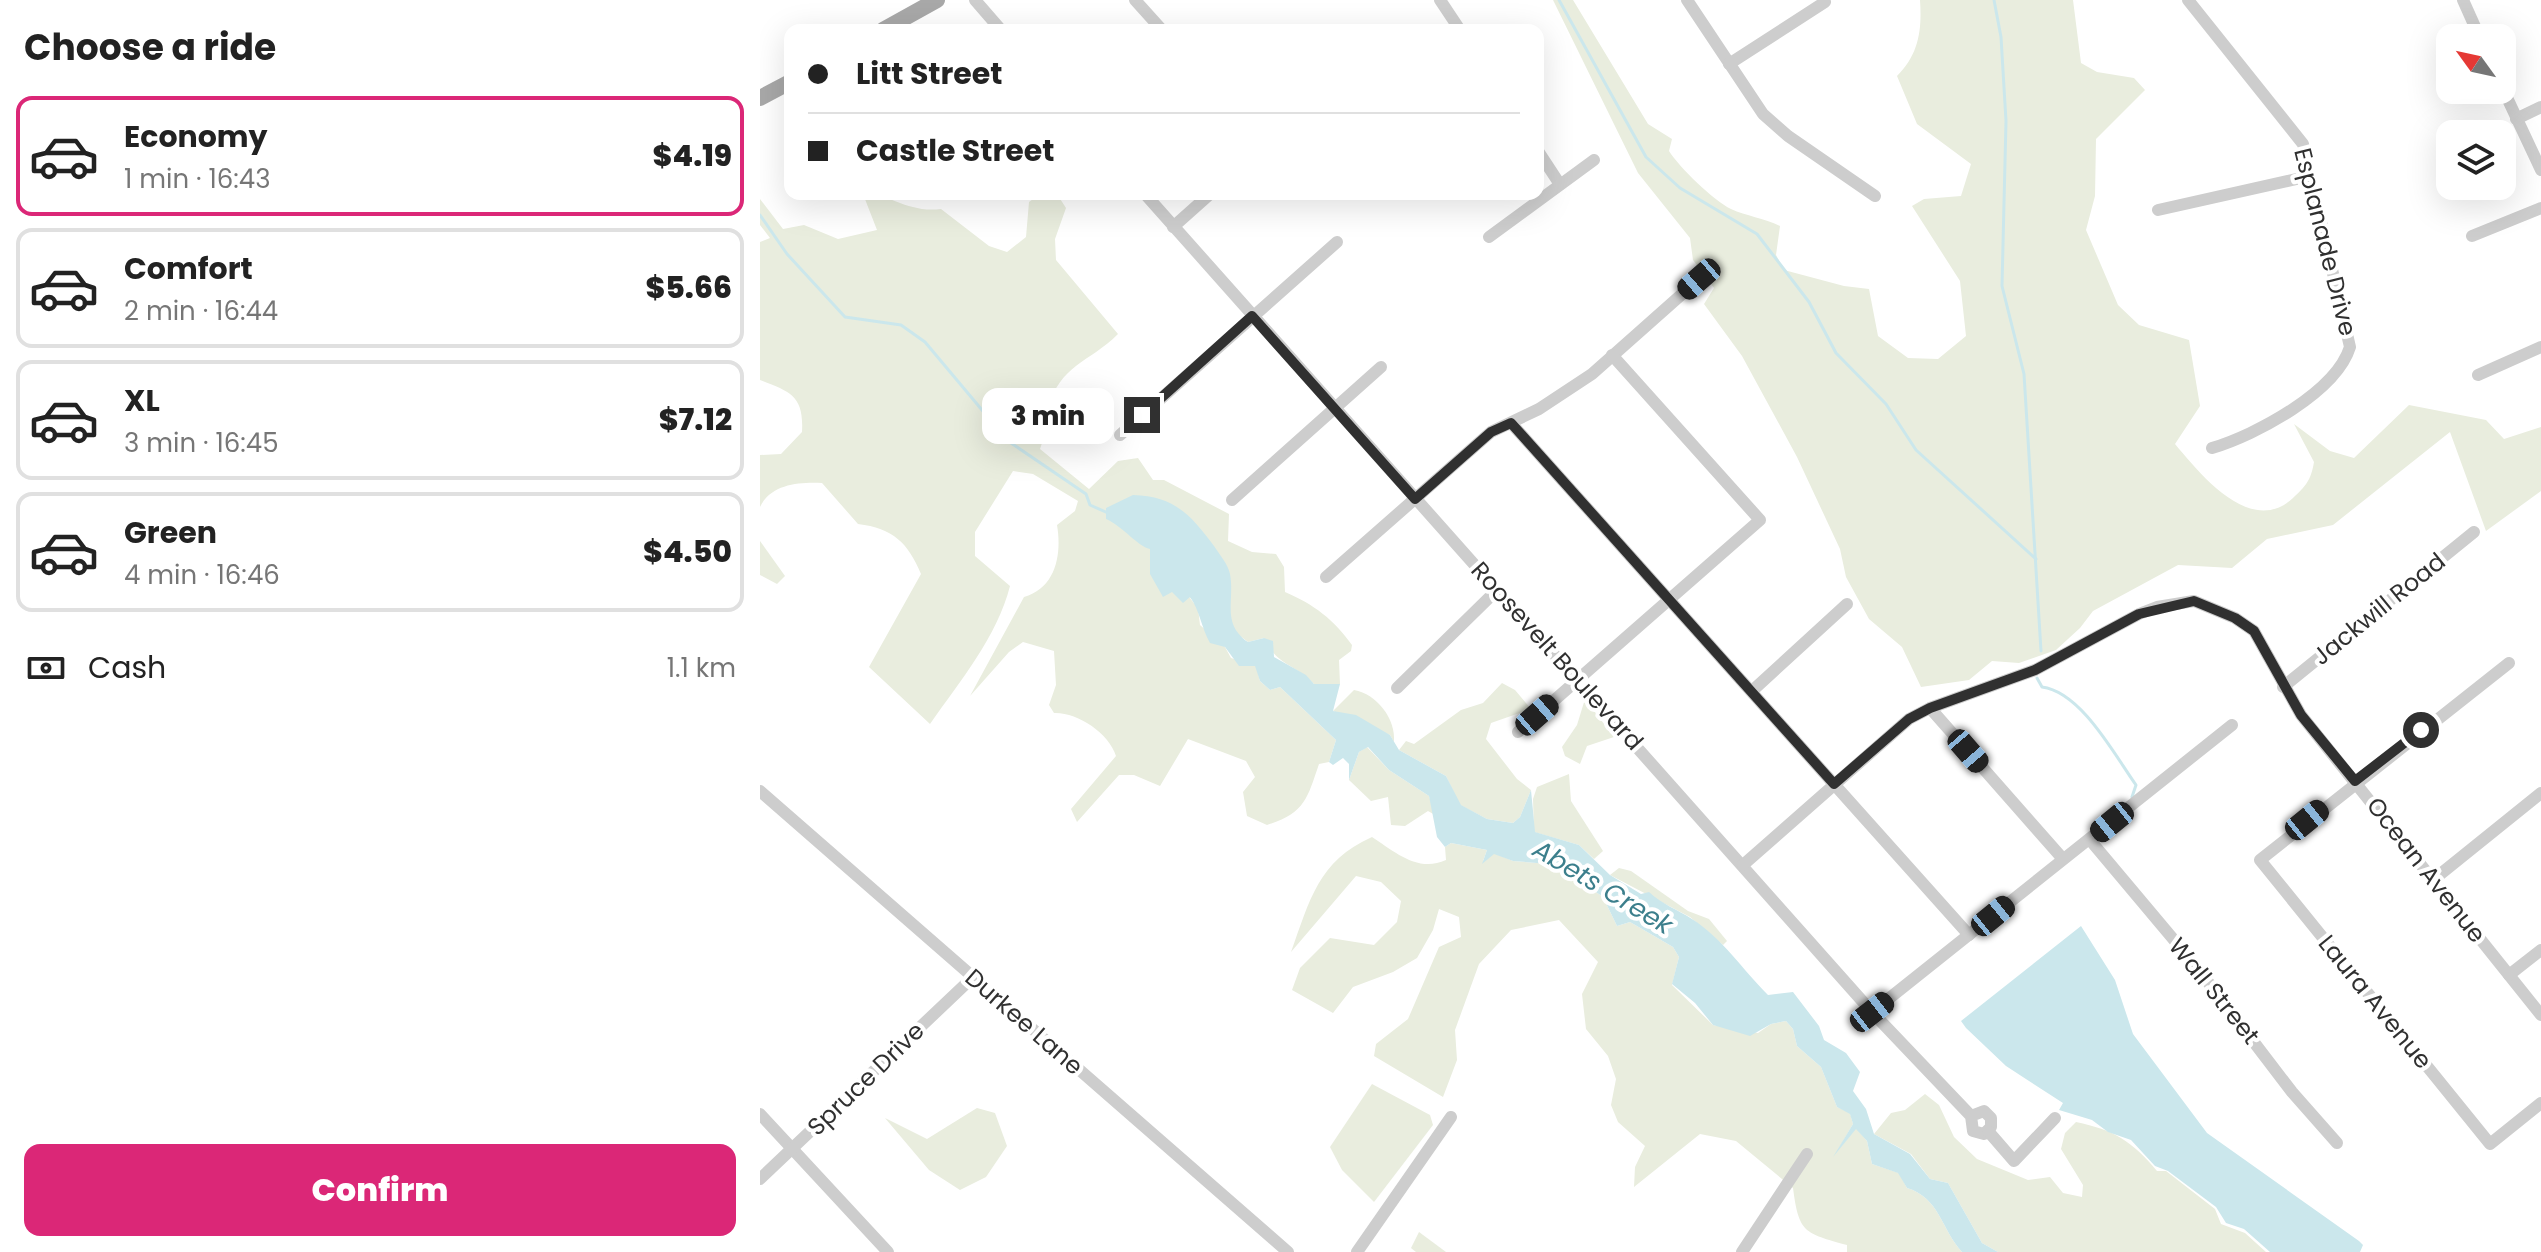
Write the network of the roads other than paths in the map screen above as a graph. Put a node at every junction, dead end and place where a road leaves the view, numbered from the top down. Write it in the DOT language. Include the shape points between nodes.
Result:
graph roads {
  1 [pos="937,0"];
  2 [pos="975,0"];
  3 [pos="1135,0"];
  4 [pos="1440,0"];
  5 [pos="1687,0"];
  6 [pos="2188,0"];
  7 [pos="2463,0"];
  8 [pos="1825,2"];
  9 [pos="894,24"];
  10 [pos="996,24"];
  11 [pos="1157,24"];
  12 [pos="1456,24"];
  13 [pos="2474,24"];
  14 [pos="1729,64"];
  15 [pos="784,85"];
  16 [pos="760,98"];
  17 [pos="2509,104"];
  18 [pos="2541,107"];
  19 [pos="2516,119"];
  20 [pos="1544,160"];
  21 [pos="1594,160"];
  22 [pos="2541,170"];
  23 [pos="2310,176"];
  24 [pos="1559,183"];
  25 [pos="1544,195"];
  26 [pos="1875,196"];
  27 [pos="1150,200"];
  28 [pos="1203,200"];
  29 [pos="1537,200"];
  30 [pos="2541,208"];
  31 [pos="2158,210"];
  32 [pos="1173,227"];
  33 [pos="2472,236"];
  34 [pos="1489,237"];
  35 [pos="1337,242"];
  36 [pos="1699,279"];
  37 [pos="1252,316"];
  38 [pos="2541,347"];
  39 [pos="1612,355"];
  40 [pos="1381,367"];
  41 [pos="2478,375"];
  42 [pos="1335,409"];
  43 [pos="1511,423"];
  44 [pos="1120,435"];
  45 [pos="2212,448"];
  46 [pos="1415,499"];
  47 [pos="1232,500"];
  48 [pos="2474,532"];
  49 [pos="1326,577"];
  50 [pos="1497,590"];
  51 [pos="1670,601"];
  52 [pos="1847,604"];
  53 [pos="2509,663"];
  54 [pos="1577,681"];
  55 [pos="2283,687"];
  56 [pos="1397,688"];
  57 [pos="1752,691"];
  58 [pos="1930,708"];
  59 [pos="2232,725"];
  60 [pos="1518,732"];
  61 [pos="2355,781"];
  62 [pos="1834,784"];
  63 [pos="760,791"];
  64 [pos="2541,793"];
  65 [pos="2090,840"];
  66 [pos="2063,859"];
  67 [pos="1743,865"];
  68 [pos="2433,880"];
  69 [pos="1969,935"];
  70 [pos="2541,950"];
  71 [pos="2509,975"];
  72 [pos="972,978"];
  73 [pos="1872,1012"];
  74 [pos="2541,1015"];
  75 [pos="2541,1103"];
  76 [pos="760,1114"];
  77 [pos="1451,1117"];
  78 [pos="2055,1118"];
  79 [pos="2337,1143"];
  80 [pos="793,1149"];
  81 [pos="1807,1154"];
  82 [pos="760,1179"];
  83 [pos="888,1252"];
  84 [pos="1288,1252"];
  85 [pos="1357,1252"];
  86 [pos="1742,1252"];
  1 -- 9 [label="main road"];
  2 -- 10 [label="street"];
  3 -- 11 [label="street"];
  4 -- 12 [label="street"];
  5 -- 14 [label="street"];
  6 -- 23 [label="street, Esplanade Drive" via="2296,132"];
  7 -- 13 [label="street"];
  8 -- 14 [label="street"];
  14 -- 26 [label="street" via="1773,124"];
  15 -- 16 [label="main road"];
  17 -- 19 [label="street"];
  18 -- 19 [label="street"];
  19 -- 22 [label="street"];
  20 -- 24 [label="street"];
  21 -- 24 [label="street"];
  23 -- 31 [label="street"];
  23 -- 45 [label="street, Esplanade Drive" via="2350,337 2348,357 2330,381 2259,430"];
  24 -- 25 [label="street"];
  27 -- 32 [label="street, Roosevelt Boulevard"];
  28 -- 32 [label="street"];
  29 -- 34 [label="street"];
  30 -- 33 [label="street"];
  32 -- 37 [label="street, Roosevelt Boulevard"];
  35 -- 37 [label="street"];
  36 -- 39 [label="street"];
  37 -- 42 [label="street, Roosevelt Boulevard"];
  37 -- 44 [label="street"];
  38 -- 41 [label="street"];
  39 -- 43 [label="street" via="1565,393"];
  39 -- 51 [label="street" via="1760,520"];
  40 -- 42 [label="street"];
  42 -- 46 [label="street, Roosevelt Boulevard"];
  42 -- 47 [label="street"];
  43 -- 46 [label="street" via="1491,432"];
  43 -- 51 [label="street"];
  46 -- 49 [label="street"];
  46 -- 50 [label="street, Roosevelt Boulevard"];
  48 -- 55 [label="street, Jackwill Road"];
  50 -- 54 [label="street, Roosevelt Boulevard"];
  50 -- 56 [label="street"];
  51 -- 54 [label="street"];
  51 -- 57 [label="street"];
  52 -- 57 [label="street"];
  53 -- 61 [label="street"];
  54 -- 60 [label="street"];
  54 -- 67 [label="street, Roosevelt Boulevard"];
  55 -- 58 [label="street, Ocean Avenue" via="2254,631 2194,601 2139,614 2035,670"];
  55 -- 61 [label="street, Ocean Avenue"];
  57 -- 62 [label="street"];
  58 -- 62 [label="street, Ocean Avenue" via="1909,719"];
  58 -- 66 [label="street"];
  59 -- 65 [label="street"];
  61 -- 68 [label="street, Ocean Avenue"];
  61 -- 75 [label="street, Laura Avenue" via="2260,860 2490,1144"];
  62 -- 67 [label="street, Ocean Avenue"];
  62 -- 69 [label="street"];
  63 -- 72 [label="street, Durkee Lane"];
  64 -- 68 [label="street"];
  65 -- 66 [label="street"];
  65 -- 79 [label="street, Wall Street"];
  66 -- 69 [label="street"];
  67 -- 73 [label="street, Roosevelt Boulevard"];
  68 -- 71 [label="street, Ocean Avenue"];
  69 -- 73 [label="street"];
  70 -- 71 [label="street"];
  71 -- 74 [label="street, Ocean Avenue"];
  72 -- 80 [label="street, Spruce Drive"];
  72 -- 84 [label="street, Durkee Lane"];
  73 -- 78 [label="street, Roosevelt Boulevard" via="1971,1116 1973,1131 1988,1131 2014,1161"];
  76 -- 80 [label="street"];
  77 -- 85 [label="street"];
  80 -- 82 [label="street, Spruce Drive"];
  80 -- 83 [label="street"];
  81 -- 86 [label="street"];
}
